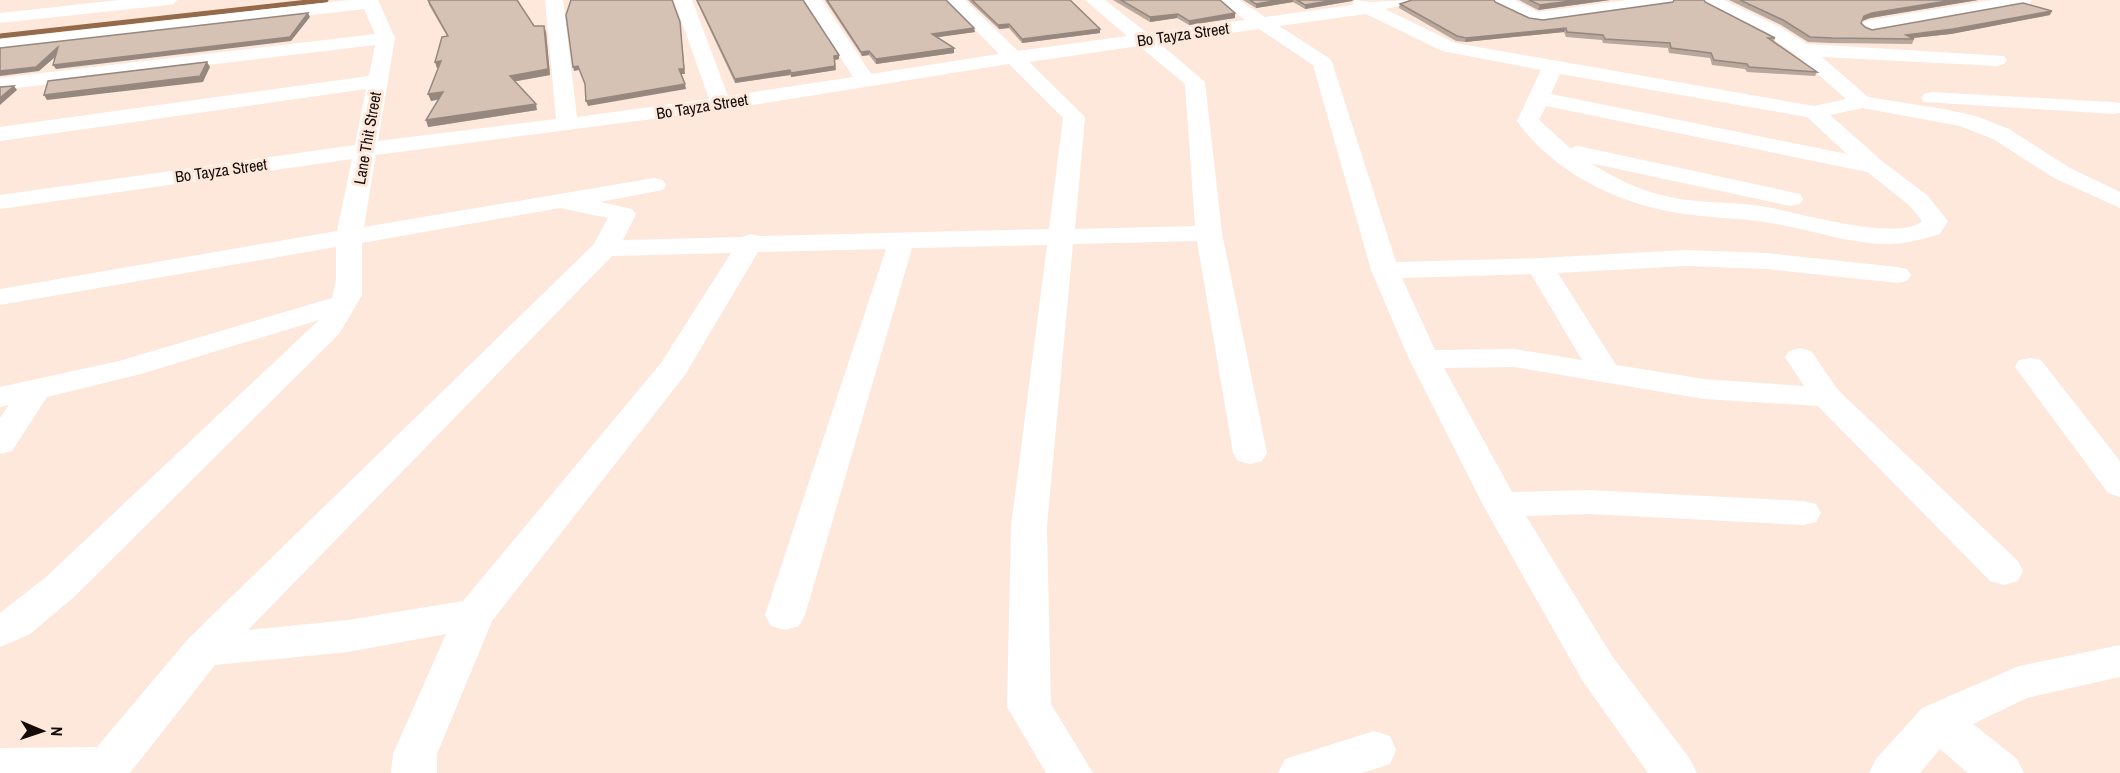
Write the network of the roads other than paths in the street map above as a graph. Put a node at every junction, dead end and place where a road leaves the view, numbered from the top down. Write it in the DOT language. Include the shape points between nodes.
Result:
graph roads {
  1 [pos="168,0"];
  2 [pos="554,0"];
  3 [pos="683,0"];
  4 [pos="813,0"];
  5 [pos="956,0"];
  6 [pos="1094,0"];
  7 [pos="1227,0"];
  8 [pos="1404,0"];
  9 [pos="1501,0"];
  10 [pos="1665,0"];
  11 [pos="1710,0"];
  12 [pos="2023,0"];
  13 [pos="369,2"];
  14 [pos="1360,4"];
  15 [pos="1903,4"];
  16 [pos="69,6"];
  17 [pos="1935,15"];
  18 [pos="0,18"];
  19 [pos="1264,23"];
  20 [pos="1870,26"];
  21 [pos="71,37"];
  22 [pos="386,38"];
  23 [pos="1144,40"];
  24 [pos="0,45"];
  25 [pos="1802,50"];
  26 [pos="1013,58"];
  27 [pos="1997,60"];
  28 [pos="1553,66"];
  29 [pos="38,79"];
  30 [pos="378,81"];
  31 [pos="866,81"];
  32 [pos="0,84"];
  33 [pos="1538,98"];
  34 [pos="1856,98"];
  35 [pos="1818,102"];
  36 [pos="721,104"];
  37 [pos="2113,108"];
  38 [pos="10,114"];
  39 [pos="567,124"];
  40 [pos="0,134"];
  41 [pos="365,150"];
  42 [pos="1874,166"];
  43 [pos="654,184"];
  44 [pos="560,201"];
  45 [pos="2120,201"];
  46 [pos="0,202"];
  47 [pos="1209,233"];
  48 [pos="1060,236"];
  49 [pos="349,237"];
  50 [pos="902,239"];
  51 [pos="751,243"];
  52 [pos="606,248"];
  53 [pos="1540,266"];
  54 [pos="1385,270"];
  55 [pos="1897,275"];
  56 [pos="347,292"];
  57 [pos="0,297"];
  58 [pos="1800,357"];
  59 [pos="1424,359"];
  60 [pos="2030,368"];
  61 [pos="1605,372"];
  62 [pos="34,391"];
  63 [pos="0,397"];
  64 [pos="1827,397"];
  65 [pos="0,442"];
  66 [pos="1250,453"];
  67 [pos="2120,485"];
  68 [pos="1501,505"];
  69 [pos="1803,513"];
  70 [pos="2004,571"];
  71 [pos="475,614"];
  72 [pos="785,615"];
  73 [pos="0,631"];
  74 [pos="203,650"];
  75 [pos="2120,661"];
  76 [pos="1937,721"];
  77 [pos="1374,750"];
  78 [pos="0,768"];
  79 [pos="105,770"];
  80 [pos="414,773"];
  81 [pos="1070,773"];
  82 [pos="1301,773"];
  83 [pos="1674,773"];
  84 [pos="1892,773"];
  85 [pos="2001,773"];
  1 -- 16 [label="street"];
  2 -- 39 [label="street"];
  3 -- 36 [label="street"];
  4 -- 31 [label="street"];
  5 -- 26 [label="street"];
  6 -- 23 [label="street"];
  7 -- 19 [label="street"];
  8 -- 14 [label="street, Bo Tayza Street"];
  9 -- 10 [label="street" via="1542,17"];
  11 -- 25 [label="street"];
  12 -- 17 [label="street"];
  13 -- 21 [label="street"];
  13 -- 22 [label="street"];
  14 -- 19 [label="street, Bo Tayza Street"];
  14 -- 28 [label="street" via="1449,47"];
  15 -- 17 [label="street"];
  16 -- 18 [label="street"];
  17 -- 20 [label="street"];
  19 -- 23 [label="street, Bo Tayza Street"];
  19 -- 54 [label="street" via="1322,62"];
  21 -- 24 [label="street"];
  21 -- 29 [label="street"];
  22 -- 29 [label="street"];
  22 -- 30 [label="street, Lane Thit Street"];
  23 -- 26 [label="street, Bo Tayza Street"];
  23 -- 47 [label="street" via="1195,82"];
  25 -- 27 [label="street"];
  25 -- 34 [label="street"];
  26 -- 31 [label="street, Bo Tayza Street"];
  26 -- 48 [label="street" via="1074,117"];
  28 -- 33 [label="street"];
  28 -- 35 [label="street"];
  29 -- 32 [label="street"];
  29 -- 38 [label="street"];
  30 -- 40 [label="street"];
  30 -- 41 [label="street, Lane Thit Street"];
  31 -- 36 [label="street, Bo Tayza Street"];
  33 -- 42 [label="street"];
  33 -- 42 [label="street" via="1528,122 1554,148 1931,229 1935,221 1918,200"];
  34 -- 35 [label="street"];
  34 -- 37 [label="street"];
  34 -- 45 [label="street" via="1968,121"];
  35 -- 42 [label="street"];
  36 -- 39 [label="street, Bo Tayza Street"];
  39 -- 41 [label="street, Bo Tayza Street"];
  41 -- 46 [label="street, Bo Tayza Street"];
  41 -- 49 [label="street, Lane Thit Street"];
  43 -- 44 [label="street"];
  44 -- 49 [label="street"];
  44 -- 52 [label="street" via="623,214"];
  47 -- 48 [label="street"];
  47 -- 66 [label="street"];
  48 -- 50 [label="street"];
  48 -- 81 [label="street" via="1029,526 1029,707"];
  49 -- 56 [label="street, Lane Thit Street"];
  49 -- 57 [label="street"];
  50 -- 51 [label="street"];
  50 -- 72 [label="street"];
  51 -- 52 [label="street"];
  51 -- 71 [label="street" via="674,368"];
  52 -- 74 [label="street"];
  53 -- 54 [label="street"];
  53 -- 55 [label="street" via="1686,258 1767,261"];
  53 -- 61 [label="street"];
  54 -- 59 [label="street"];
  56 -- 62 [label="street" via="141,364"];
  56 -- 73 [label="street" via="329,328 60,587 16,623"];
  58 -- 64 [label="street"];
  59 -- 61 [label="street" via="1514,358"];
  59 -- 68 [label="street"];
  60 -- 67 [label="street"];
  61 -- 64 [label="street" via="1704,389"];
  62 -- 63 [label="street"];
  62 -- 65 [label="street"];
  64 -- 70 [label="street"];
  68 -- 69 [label="street" via="1589,502"];
  68 -- 83 [label="street" via="1597,668"];
  71 -- 74 [label="street" via="348,636"];
  71 -- 80 [label="street" via="415,754"];
  74 -- 79 [label="street"];
  75 -- 76 [label="street" via="2019,683"];
  76 -- 84 [label="street"];
  76 -- 85 [label="street"];
  77 -- 82 [label="street"];
  78 -- 79 [label="street"];
}
